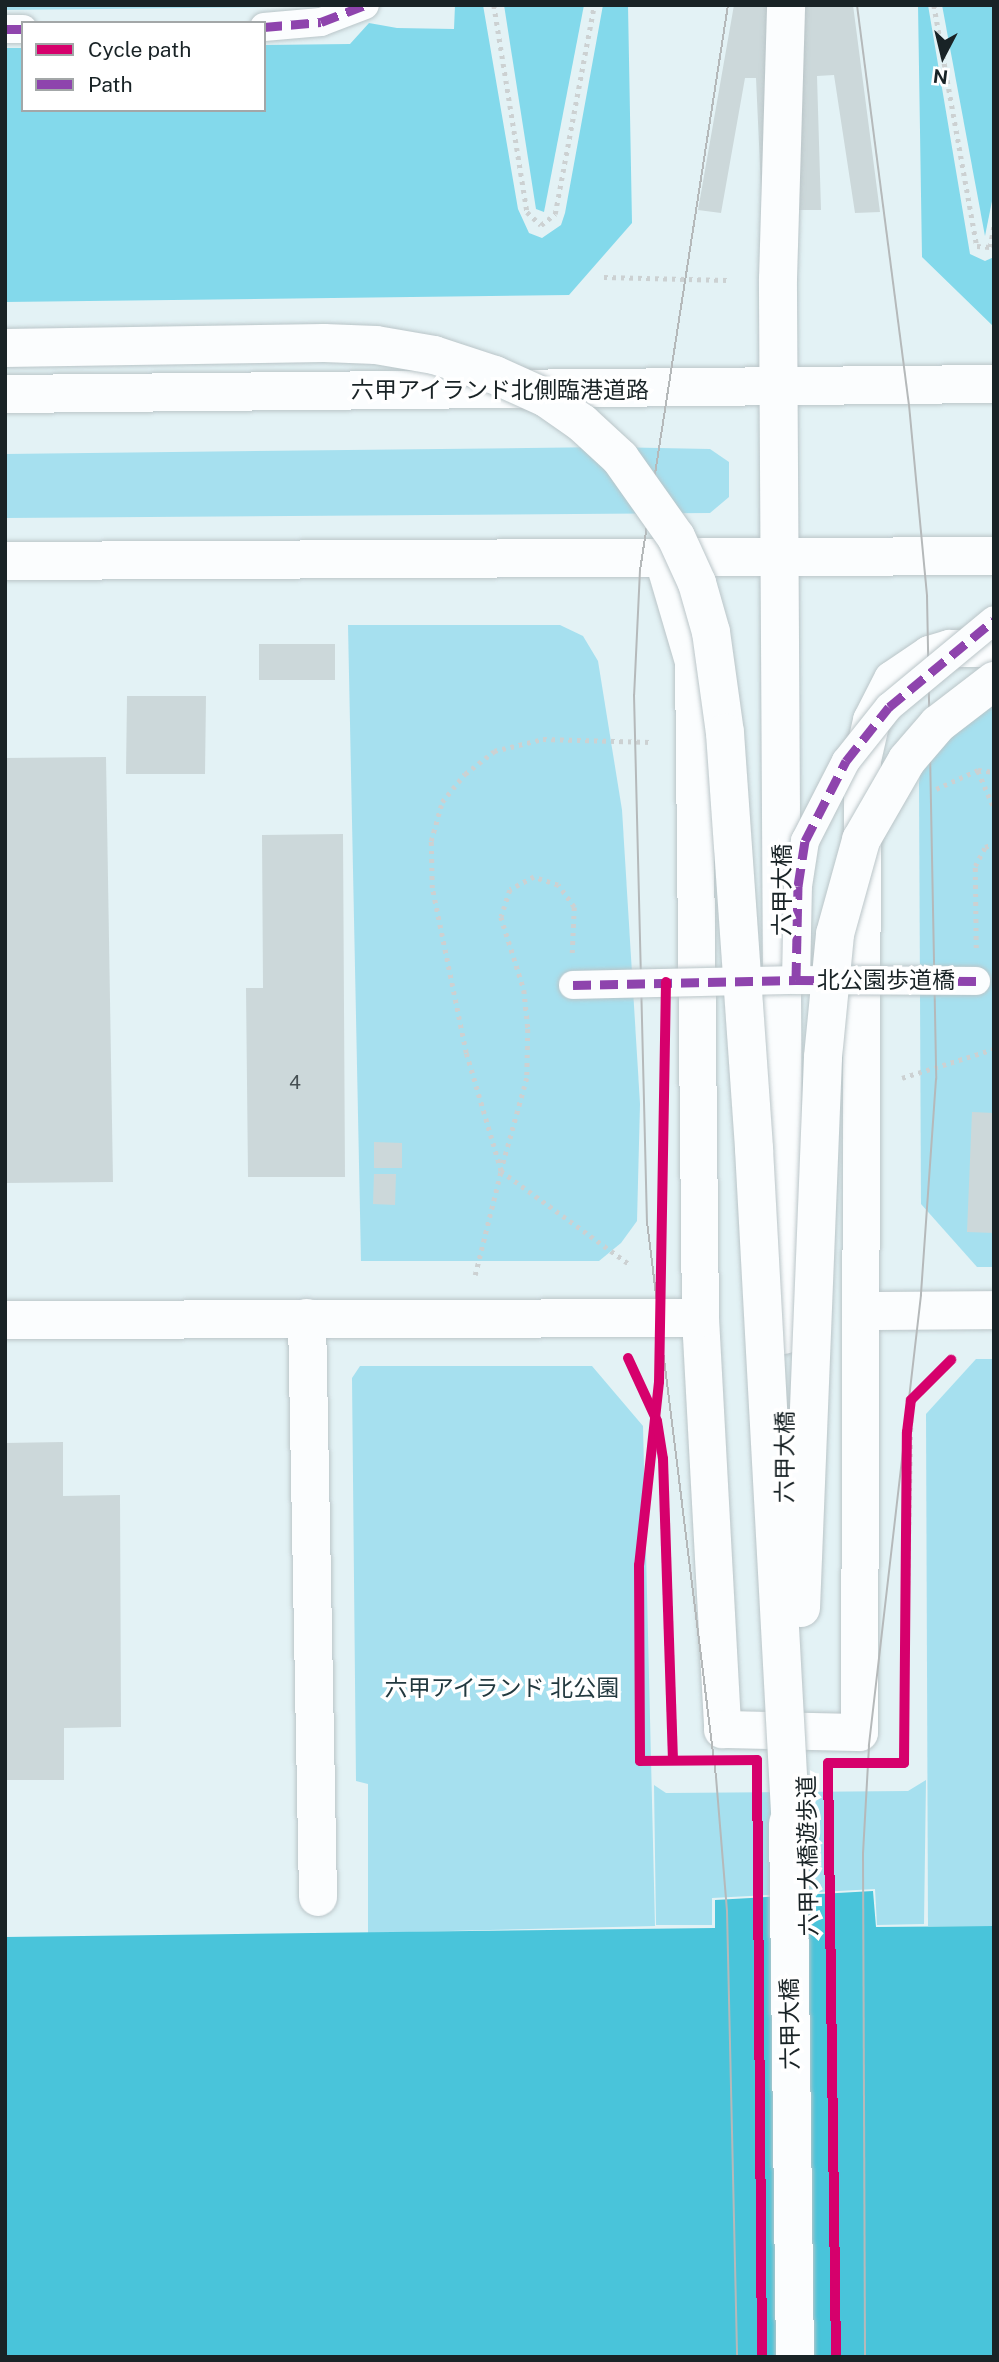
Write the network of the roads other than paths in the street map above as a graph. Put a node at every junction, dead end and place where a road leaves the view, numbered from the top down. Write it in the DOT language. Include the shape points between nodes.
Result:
graph roads {
  1 [pos="365,5"];
  2 [pos="786,5"];
  3 [pos="266,27"];
  4 [pos="5,348"];
  5 [pos="994,384"];
  6 [pos="780,387"];
  7 [pos="5,394"];
  8 [pos="662,555"];
  9 [pos="994,556"];
  10 [pos="779,558"];
  11 [pos="5,561"];
  12 [pos="994,620"];
  13 [pos="994,648"];
  14 [pos="994,681"];
  15 [pos="796,980"];
  16 [pos="976,981"];
  17 [pos="573,985"];
  18 [pos="994,1310"];
  19 [pos="860,1311"];
  20 [pos="307,1318"];
  21 [pos="700,1318"];
  22 [pos="5,1320"];
  23 [pos="792,1848"];
  24 [pos="318,1897"];
  25 [pos="798,2357"];
  1 -- 3 [label="street" via="321,22"];
  2 -- 6 [label="street, 六甲大橋" via="778,279"];
  4 -- 23 [label="street, bridge" via="324,343 376,345 434,355 546,398 582,423 620,458 676,537 697,583 711,632 725,733 754,1149"];
  5 -- 6 [label="street, 六甲アイランド北側臨港道路"];
  6 -- 7 [label="street, 六甲アイランド北側臨港道路"];
  6 -- 10 [label="street, 六甲大橋"];
  8 -- 10 [label="street"];
  8 -- 11 [label="street"];
  8 -- 21 [label="street" via="693,662"];
  9 -- 10 [label="street"];
  10 -- 25 [label="street, 六甲大橋, bridge"];
  12 -- 15 [label="street, 北公園歩道橋, bridge" via="889,707 846,761 805,841 798,886"];
  13 -- 19 [label="street" via="949,648 929,654 892,679 880,695 862,760"];
  14 -- 23 [label="street, bridge" via="938,724 894,780 861,840 835,934 821,1094"];
  15 -- 16 [label="street, 北公園歩道橋, bridge"];
  15 -- 17 [label="street, 北公園歩道橋, bridge"];
  18 -- 19 [label="street"];
  19 -- 21 [label="street" via="859,1732 722,1729"];
  20 -- 21 [label="street"];
  20 -- 22 [label="street"];
  20 -- 24 [label="street"];
  23 -- 25 [label="street, 六甲大橋, bridge"];
}
